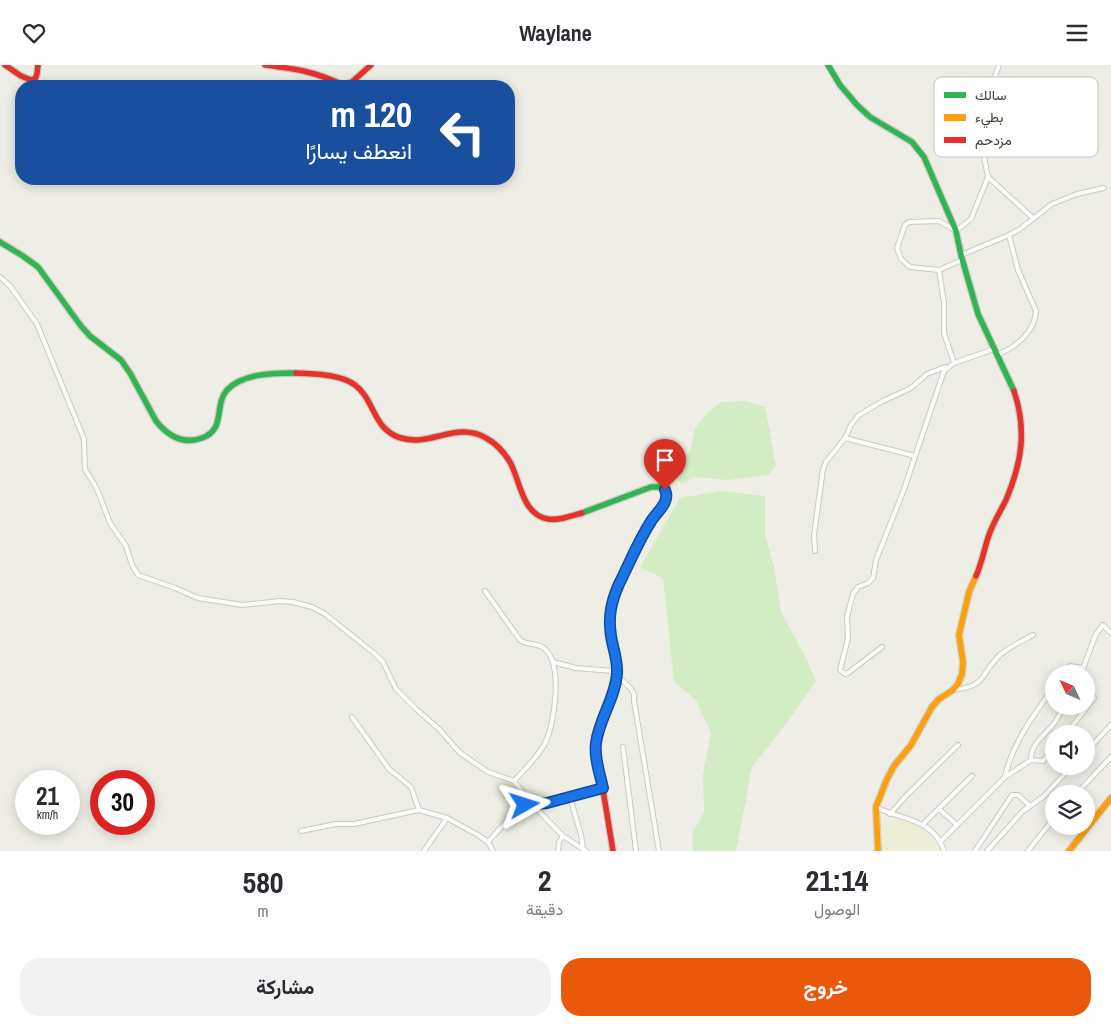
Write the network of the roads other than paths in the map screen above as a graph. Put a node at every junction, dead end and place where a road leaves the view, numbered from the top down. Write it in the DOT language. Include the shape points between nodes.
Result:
graph roads {
  1 [pos="6,65"];
  2 [pos="38,65"];
  3 [pos="265,65"];
  4 [pos="371,65"];
  5 [pos="828,65"];
  6 [pos="999,65"];
  7 [pos="995,77"];
  8 [pos="333,80"];
  9 [pos="354,80"];
  10 [pos="984,157"];
  11 [pos="988,177"];
  12 [pos="1104,188"];
  13 [pos="1032,218"];
  14 [pos="956,231"];
  15 [pos="1010,235"];
  16 [pos="0,242"];
  17 [pos="961,258"];
  18 [pos="939,270"];
  19 [pos="0,277"];
  20 [pos="995,352"];
  21 [pos="954,363"];
  22 [pos="948,366"];
  23 [pos="845,439"];
  24 [pos="915,456"];
  25 [pos="815,551"];
  26 [pos="485,591"];
  27 [pos="1111,633"];
  28 [pos="1034,635"];
  29 [pos="882,647"];
  30 [pos="553,662"];
  31 [pos="1085,665"];
  32 [pos="617,675"];
  33 [pos="953,690"];
  34 [pos="1045,700"];
  35 [pos="1059,715"];
  36 [pos="1081,715"];
  37 [pos="352,717"];
  38 [pos="1073,725"];
  39 [pos="1111,725"];
  40 [pos="1095,742"];
  41 [pos="958,745"];
  42 [pos="622,747"];
  43 [pos="1111,757"];
  44 [pos="1045,759"];
  45 [pos="1031,760"];
  46 [pos="1064,775"];
  47 [pos="972,776"];
  48 [pos="1004,777"];
  49 [pos="514,781"];
  50 [pos="1085,785"];
  51 [pos="603,788"];
  52 [pos="570,797"];
  53 [pos="1111,798"];
  54 [pos="531,803"];
  55 [pos="1030,806"];
  56 [pos="876,807"];
  57 [pos="939,809"];
  58 [pos="419,810"];
  59 [pos="890,814"];
  60 [pos="447,818"];
  61 [pos="923,824"];
  62 [pos="957,825"];
  63 [pos="1045,829"];
  64 [pos="301,831"];
  65 [pos="563,836"];
  66 [pos="941,841"];
  67 [pos="488,842"];
  68 [pos="584,850"];
  69 [pos="990,850"];
  70 [pos="424,851"];
  71 [pos="493,851"];
  72 [pos="558,851"];
  73 [pos="613,851"];
  74 [pos="636,851"];
  75 [pos="658,851"];
  76 [pos="878,851"];
  77 [pos="944,851"];
  78 [pos="975,851"];
  79 [pos="1028,851"];
  80 [pos="1069,851"];
  1 -- 2 [label="main road" via="23,78 30,79 38,74"];
  3 -- 8 [label="main road" via="319,73"];
  4 -- 9 [label="main road"];
  5 -- 14 [label="main road" via="857,105 870,117 912,142 924,157"];
  6 -- 7 [label="street"];
  10 -- 11 [label="street"];
  11 -- 13 [label="street"];
  11 -- 14 [label="street" via="971,219"];
  12 -- 13 [label="street" via="1052,204"];
  13 -- 15 [label="street"];
  14 -- 17 [label="main road"];
  14 -- 18 [label="street" via="939,221 909,222 905,225 897,248 901,259 910,267"];
  15 -- 17 [label="street"];
  15 -- 20 [label="street" via="1018,270 1036,317 1017,345"];
  16 -- 32 [label="main road" via="41,271 87,333 123,363 156,421 176,438 194,441 209,436 218,424 224,393 234,383 275,373 304,373 335,377 356,385 378,421 396,436 422,439 468,430 483,436 505,454 530,507 548,519 572,516 651,487 662,487 667,494 666,500 651,521 611,606 609,615"];
  17 -- 18 [label="street"];
  17 -- 20 [label="main road" via="978,314"];
  18 -- 21 [label="street" via="944,333"];
  19 -- 49 [label="street" via="37,324 84,439 85,469 138,575 198,598 242,605 293,602 325,613 376,654 396,689 459,752 488,772"];
  20 -- 21 [label="street"];
  20 -- 33 [label="main road" via="1019,406 1021,447 1006,499 989,534 981,565 969,591 959,635 962,674"];
  21 -- 22 [label="street"];
  22 -- 23 [label="street" via="927,374 911,388 859,415"];
  22 -- 24 [label="street"];
  23 -- 24 [label="street"];
  23 -- 25 [label="street" via="823,469 814,535"];
  24 -- 29 [label="street" via="876,560 873,577 853,593 847,617 848,638 840,670 848,673"];
  26 -- 30 [label="street" via="520,640 526,644 539,644"];
  27 -- 31 [label="street" via="1103,625 1096,634"];
  28 -- 33 [label="street" via="1006,650 975,686"];
  30 -- 32 [label="street" via="610,671"];
  30 -- 49 [label="street" via="556,691 553,718 545,743"];
  32 -- 51 [label="main road" via="596,742"];
  32 -- 75 [label="street" via="634,694"];
  33 -- 56 [label="main road" via="932,707 911,745 894,766"];
  34 -- 48 [label="street" via="1009,759"];
  35 -- 45 [label="street" via="1031,752"];
  36 -- 38 [label="street"];
  37 -- 58 [label="street" via="389,769 410,787"];
  39 -- 40 [label="street"];
  41 -- 59 [label="street"];
  42 -- 74 [label="street"];
  43 -- 50 [label="street"];
  44 -- 45 [label="street" via="1039,762"];
  45 -- 48 [label="street"];
  46 -- 55 [label="street"];
  47 -- 57 [label="street"];
  48 -- 62 [label="street"];
  49 -- 54 [label="street"];
  51 -- 52 [label="street"];
  51 -- 73 [label="main road"];
  52 -- 54 [label="street"];
  52 -- 68 [label="street"];
  53 -- 80 [label="main road"];
  54 -- 65 [label="street"];
  54 -- 67 [label="street" via="519,807"];
  55 -- 69 [label="street"];
  55 -- 78 [label="street" via="1015,793 1012,795"];
  56 -- 59 [label="street"];
  56 -- 76 [label="main road"];
  57 -- 61 [label="street"];
  57 -- 62 [label="street"];
  58 -- 60 [label="street"];
  58 -- 64 [label="street"];
  59 -- 61 [label="street"];
  60 -- 67 [label="street"];
  60 -- 70 [label="street"];
  61 -- 66 [label="street"];
  62 -- 66 [label="street"];
  63 -- 79 [label="street"];
  65 -- 68 [label="street"];
  65 -- 72 [label="street"];
  66 -- 77 [label="street"];
  67 -- 71 [label="street"];
}
